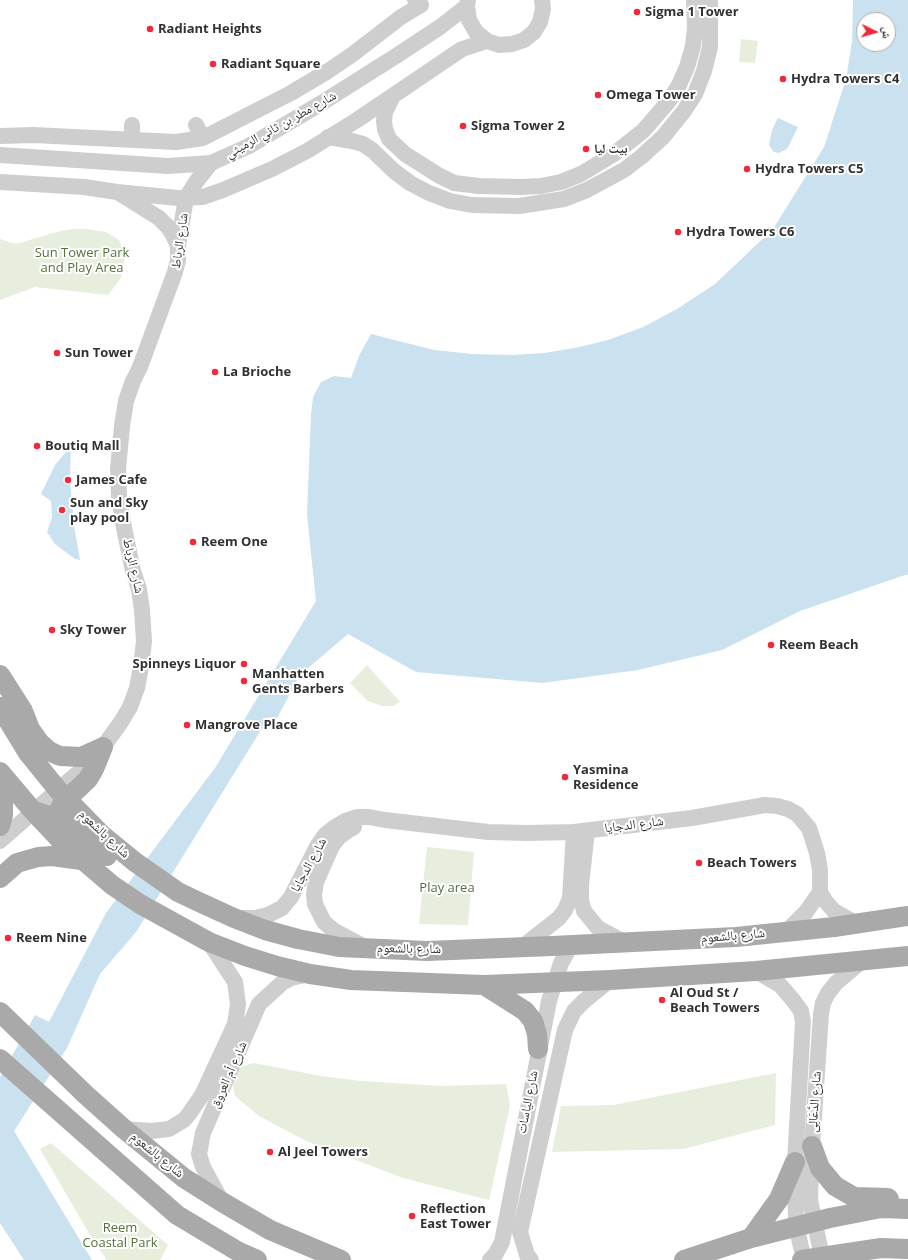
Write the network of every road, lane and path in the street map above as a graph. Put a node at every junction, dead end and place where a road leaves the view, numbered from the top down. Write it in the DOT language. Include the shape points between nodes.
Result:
graph roads {
  1 [pos="542,0"];
  2 [pos="694,0"];
  3 [pos="710,0"];
  4 [pos="467,3"];
  5 [pos="410,4"];
  6 [pos="487,41"];
  7 [pos="353,54"];
  8 [pos="365,76"];
  9 [pos="393,96"];
  10 [pos="24,135"];
  11 [pos="0,136"];
  12 [pos="328,137"];
  13 [pos="0,154"];
  14 [pos="211,163"];
  15 [pos="0,182"];
  16 [pos="117,192"];
  17 [pos="186,198"];
  18 [pos="178,246"];
  19 [pos="0,675"];
  20 [pos="0,707"];
  21 [pos="104,747"];
  22 [pos="2,774"];
  23 [pos="62,794"];
  24 [pos="33,811"];
  25 [pos="56,818"];
  26 [pos="385,820"];
  27 [pos="0,826"];
  28 [pos="580,832"];
  29 [pos="0,841"];
  30 [pos="63,844"];
  31 [pos="81,860"];
  32 [pos="135,862"];
  33 [pos="0,878"];
  34 [pos="820,892"];
  35 [pos="901,917"];
  36 [pos="234,918"];
  37 [pos="857,924"];
  38 [pos="787,931"];
  39 [pos="209,942"];
  40 [pos="626,943"];
  41 [pos="572,945"];
  42 [pos="522,947"];
  43 [pos="368,949"];
  44 [pos="908,956"];
  45 [pos="862,961"];
  46 [pos="756,971"];
  47 [pos="310,974"];
  48 [pos="610,980"];
  49 [pos="554,982"];
  50 [pos="484,985"];
  51 [pos="238,1004"];
  52 [pos="257,1009"];
  53 [pos="2,1014"];
  54 [pos="538,1049"];
  55 [pos="0,1058"];
  56 [pos="124,1129"];
  57 [pos="812,1146"];
  58 [pos="795,1162"];
  59 [pos="222,1202"];
  60 [pos="904,1208"];
  61 [pos="805,1223"];
  62 [pos="751,1238"];
  63 [pos="908,1250"];
  64 [pos="809,1259"];
  65 [pos="257,1260"];
  66 [pos="341,1260"];
  67 [pos="490,1260"];
  68 [pos="531,1260"];
  69 [pos="684,1260"];
  1 -- 6 [label="street" via="540,22 534,32 524,40 499,45"];
  2 -- 9 [label="street" via="693,46 679,85 669,101 643,131 614,154 581,174 561,182 522,187 479,186 454,183 438,175 405,154 389,139 384,129 384,121 385,112"];
  3 -- 12 [label="street" via="710,47 695,94 684,111 663,137 624,170 564,199 519,206 472,205 450,201 410,183 363,144"];
  4 -- 6 [label="street" via="469,20 476,32"];
  4 -- 8 [label="street, شارع مطر بن ثاني الرميثي" via="440,27"];
  5 -- 7 [label="street"];
  6 -- 9 [label="street" via="462,49"];
  7 -- 8 [label="street"];
  7 -- 10 [label="street" via="291,93 176,142 132,133"];
  8 -- 14 [label="street, شارع مطر بن ثاني الرميثي" via="249,146"];
  9 -- 12 [label="street"];
  10 -- 11 [label="street"];
  10 -- 13 [label="street"];
  12 -- 17 [label="street" via="272,169 203,197"];
  13 -- 14 [label="street, شارع مطر بن ثاني الرميثي" via="168,166"];
  14 -- 17 [label="street"];
  15 -- 16 [label="street" via="84,187"];
  16 -- 17 [label="street"];
  16 -- 18 [label="street" via="159,218 168,227"];
  17 -- 18 [label="street, شارع الرباط"];
  18 -- 21 [label="street, شارع الرباط" via="178,260 172,283 133,381 122,426 118,469 119,495 133,571 139,589 144,641 140,674 130,707"];
  19 -- 21 [label="main road" via="23,711 30,729 49,751 60,756 81,757"];
  20 -- 23 [label="main road, شارع بالشعوم" via="28,753"];
  21 -- 23 [label="main road" via="88,779"];
  22 -- 24 [label="main road"];
  22 -- 27 [label="main road" via="3,815"];
  23 -- 24 [label="street"];
  23 -- 25 [label="main road"];
  23 -- 32 [label="main road, شارع بالشعوم" via="102,835"];
  24 -- 25 [label="main road"];
  24 -- 29 [label="street"];
  24 -- 30 [label="main road"];
  25 -- 30 [label="main road" via="58,836"];
  25 -- 32 [label="main road" via="111,858"];
  26 -- 28 [label="street, شارع الدجايا" via="488,832"];
  26 -- 36 [label="street, شارع الدجايا" via="369,816 357,817 335,827 325,835 291,897 282,908 255,918"];
  26 -- 43 [label="street, شارع الدجايا" via="359,825 339,837 332,846 316,882 314,894 315,904 324,922 342,936"];
  28 -- 34 [label="street, شارع الدجايا" via="692,818 765,805 777,806 797,814 809,828 820,870"];
  28 -- 40 [label="street" via="581,900 584,911 598,928"];
  28 -- 42 [label="street" via="570,898 565,910 559,918"];
  30 -- 31 [label="main road"];
  31 -- 33 [label="main road" via="38,857 17,864"];
  31 -- 39 [label="main road" via="140,904"];
  32 -- 36 [label="main road, شارع بالشعوم" via="178,892"];
  34 -- 37 [label="street" via="834,911"];
  34 -- 38 [label="street" via="806,912"];
  35 -- 37 [label="main road, شارع بالشعوم"];
  36 -- 43 [label="main road, شارع بالشعوم" via="298,939 339,947"];
  37 -- 38 [label="main road, شارع بالشعوم"];
  38 -- 40 [label="main road, شارع بالشعوم" via="736,937"];
  39 -- 47 [label="main road" via="245,956"];
  39 -- 51 [label="street, شارع أم العروق" via="235,982"];
  40 -- 41 [label="main road, شارع بالشعوم"];
  41 -- 42 [label="main road, شارع بالشعوم"];
  41 -- 49 [label="street, شارع الياسات" via="561,963"];
  42 -- 43 [label="main road, شارع بالشعوم" via="427,951"];
  44 -- 45 [label="main road"];
  45 -- 46 [label="main road"];
  45 -- 57 [label="street, شارع الدَّعَالِى" via="836,984 823,1003"];
  46 -- 48 [label="main road"];
  46 -- 58 [label="street, شارع الدَّعَالِى" via="780,985 794,1000 803,1022"];
  47 -- 50 [label="main road" via="351,980"];
  47 -- 52 [label="street, شارع أم العروق" via="291,978 282,983 259,1004"];
  48 -- 49 [label="main road"];
  48 -- 68 [label="street, شارع الياسات" via="574,1011 565,1030 520,1232"];
  49 -- 50 [label="main road"];
  49 -- 54 [label="street, شارع الياسات"];
  50 -- 54 [label="main road" via="525,1011 533,1021"];
  51 -- 52 [label="street" via="246,1002"];
  51 -- 56 [label="street, شارع أم العروق" via="233,1030 202,1095 190,1114 169,1129"];
  52 -- 59 [label="street, شارع أم العروق" via="203,1133 200,1154 203,1167"];
  53 -- 56 [label="main road, شارع بالشعوم"];
  54 -- 67 [label="street, شارع الياسات" via="502,1242"];
  55 -- 65 [label="main road" via="177,1215"];
  56 -- 59 [label="main road, شارع بالشعوم" via="184,1178"];
  57 -- 60 [label="main road" via="820,1168 835,1186 854,1197 888,1198"];
  57 -- 61 [label="street, شارع الدَّعَالِى" via="810,1200"];
  58 -- 61 [label="street, شارع الدَّعَالِى"];
  58 -- 62 [label="main road" via="779,1199"];
  59 -- 66 [label="main road, شارع بالشعوم" via="270,1230"];
  60 -- 61 [label="main road" via="881,1208"];
  61 -- 62 [label="main road"];
  61 -- 64 [label="street, شارع الدَّعَالِى"];
  62 -- 69 [label="main road"];
  63 -- 64 [label="main road" via="880,1248"];
}
